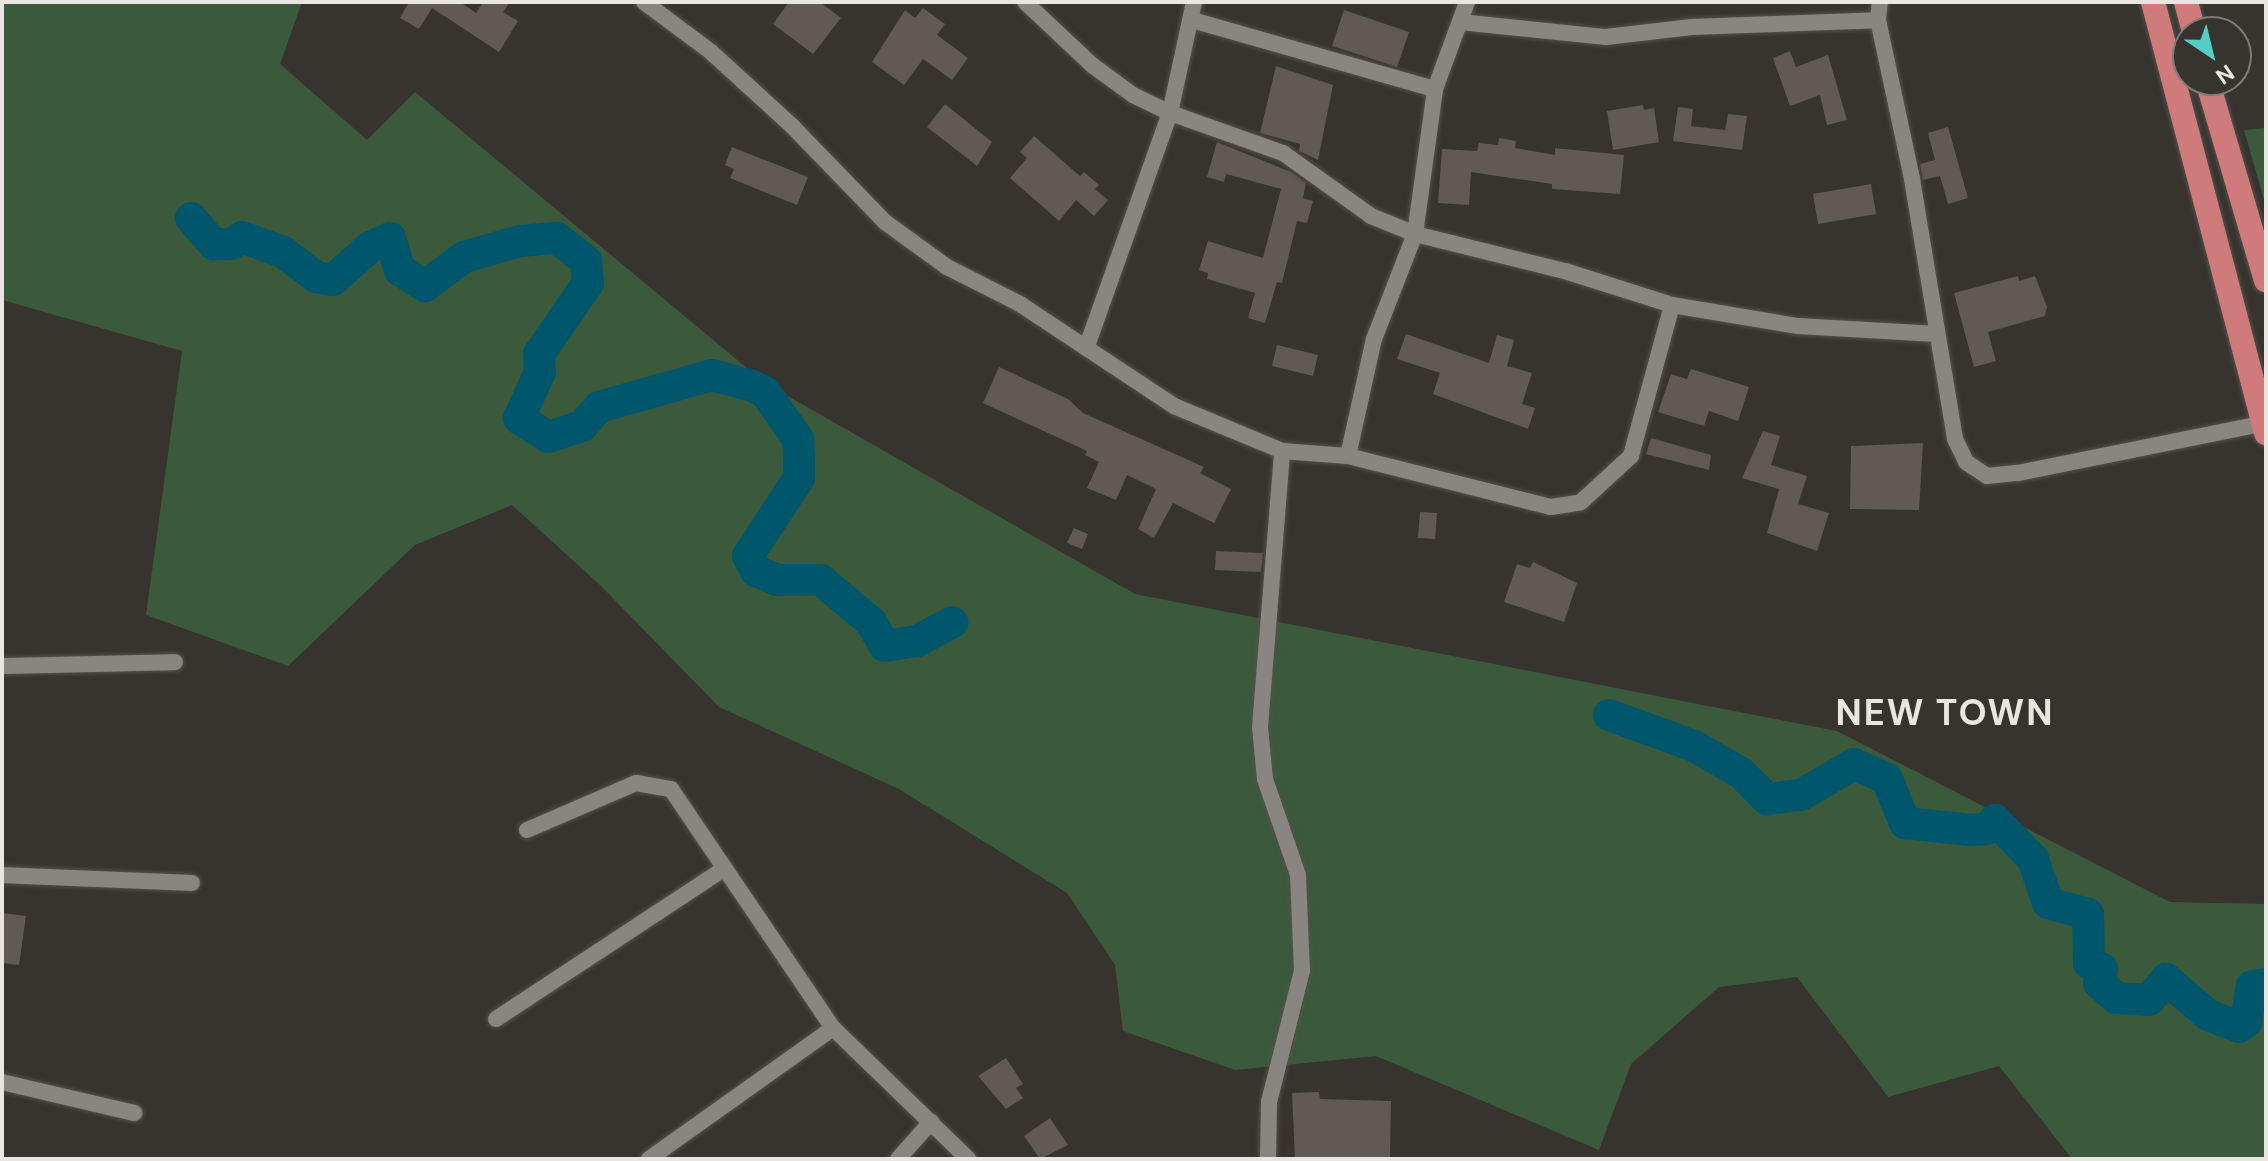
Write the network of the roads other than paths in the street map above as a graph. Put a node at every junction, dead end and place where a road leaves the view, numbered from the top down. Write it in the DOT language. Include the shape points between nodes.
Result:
graph roads {
  1 [pos="644,2"];
  2 [pos="1025,2"];
  3 [pos="1194,2"];
  4 [pos="1467,2"];
  5 [pos="1880,2"];
  6 [pos="2153,2"];
  7 [pos="1192,20"];
  8 [pos="1878,20"];
  9 [pos="1460,22"];
  10 [pos="1435,89"];
  11 [pos="2212,96"];
  12 [pos="1170,113"];
  13 [pos="1415,234"];
  14 [pos="2266,280"];
  15 [pos="1672,305"];
  16 [pos="1937,334"];
  17 [pos="1087,346"];
  18 [pos="2265,427"];
  19 [pos="1282,451"];
  20 [pos="1348,456"];
  21 [pos="175,662"];
  22 [pos="2,666"];
  23 [pos="527,830"];
  24 [pos="722,870"];
  25 [pos="2,875"];
  26 [pos="192,883"];
  27 [pos="496,1019"];
  28 [pos="833,1028"];
  29 [pos="2,1082"];
  30 [pos="134,1113"];
  31 [pos="931,1122"];
  32 [pos="649,1159"];
  33 [pos="898,1159"];
  34 [pos="968,1159"];
  35 [pos="1268,1159"];
  1 -- 17 [label="street" via="711,52 885,222 947,267"];
  2 -- 12 [label="street" via="1092,65"];
  3 -- 7 [label="street"];
  4 -- 9 [label="street"];
  5 -- 8 [label="street"];
  6 -- 18 [label="highway"];
  7 -- 10 [label="street"];
  7 -- 12 [label="street"];
  8 -- 9 [label="street" via="1691,27 1606,37"];
  8 -- 16 [label="street"];
  9 -- 10 [label="street"];
  10 -- 13 [label="street"];
  11 -- 14 [label="highway"];
  12 -- 13 [label="street" via="1283,153 1371,216"];
  12 -- 17 [label="street"];
  13 -- 15 [label="street" via="1565,271"];
  13 -- 20 [label="street" via="1374,339"];
  15 -- 16 [label="street" via="1798,326"];
  15 -- 20 [label="street" via="1631,456 1581,502 1551,507"];
  16 -- 18 [label="street" via="1955,439 1966,462 1987,476"];
  17 -- 19 [label="street" via="1174,406"];
  19 -- 20 [label="street"];
  19 -- 35 [label="street" via="1260,727 1265,779 1298,875 1302,971 1269,1102"];
  21 -- 22 [label="street"];
  23 -- 24 [label="street" via="636,783 658,783 671,789"];
  24 -- 27 [label="street"];
  24 -- 28 [label="street"];
  25 -- 26 [label="street"];
  28 -- 31 [label="street"];
  28 -- 32 [label="street"];
  29 -- 30 [label="street"];
  31 -- 33 [label="street"];
  31 -- 34 [label="street"];
}
